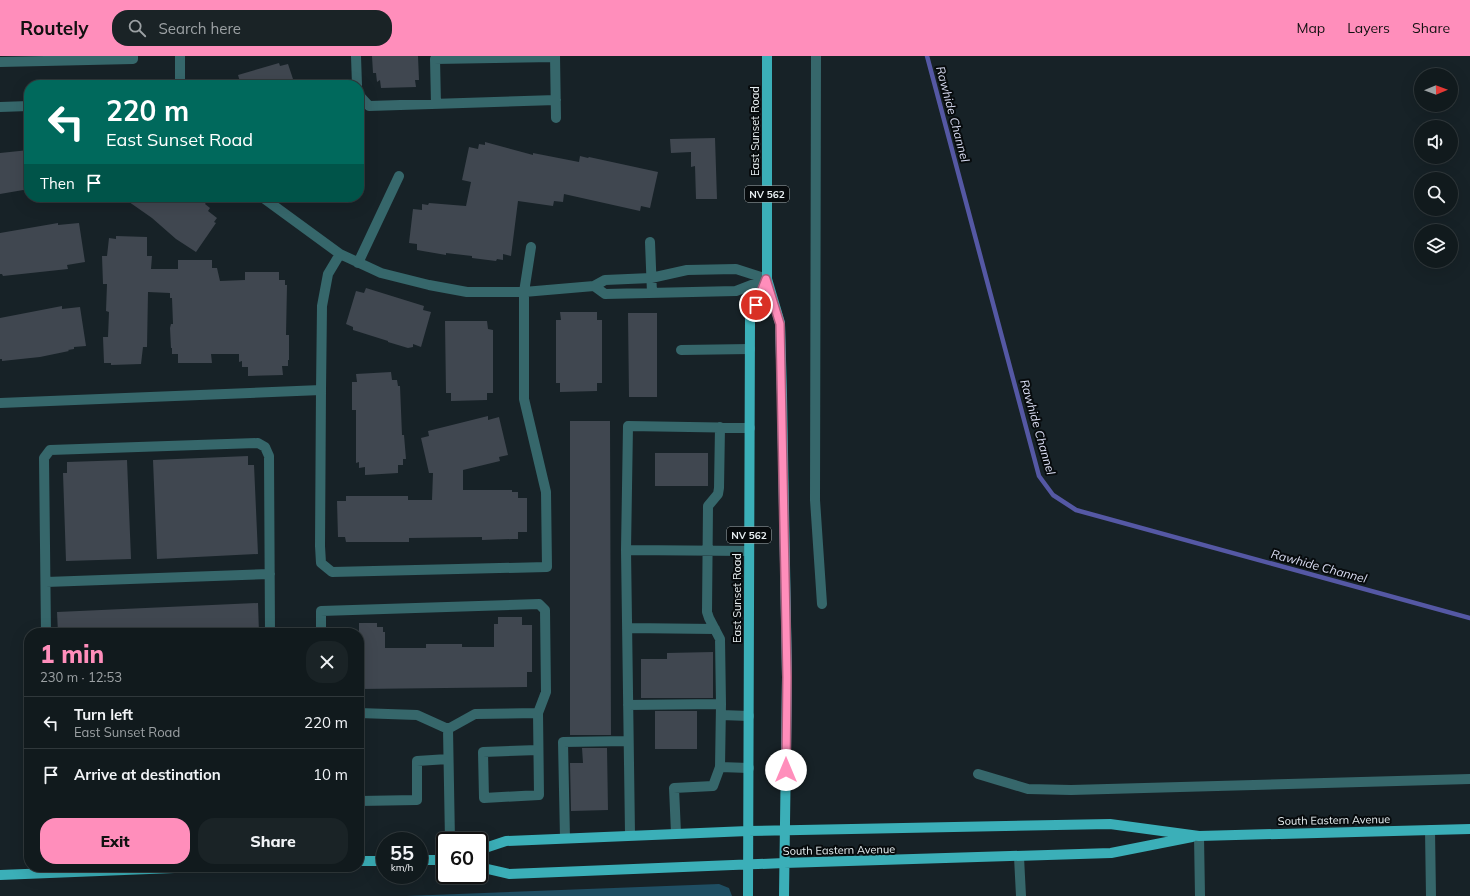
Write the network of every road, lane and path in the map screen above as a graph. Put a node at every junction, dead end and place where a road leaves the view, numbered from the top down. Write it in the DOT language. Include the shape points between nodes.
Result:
graph roads {
  1 [pos="133,56"];
  2 [pos="180,56"];
  3 [pos="356,56"];
  4 [pos="555,56"];
  5 [pos="767,56"];
  6 [pos="816,56"];
  7 [pos="435,58"];
  8 [pos="43,59"];
  9 [pos="0,62"];
  10 [pos="180,80"];
  11 [pos="357,80"];
  12 [pos="364,100"];
  13 [pos="556,100"];
  14 [pos="436,104"];
  15 [pos="24,106"];
  16 [pos="0,107"];
  17 [pos="556,118"];
  18 [pos="399,176"];
  19 [pos="269,202"];
  20 [pos="650,242"];
  21 [pos="531,247"];
  22 [pos="340,254"];
  23 [pos="358,262"];
  24 [pos="651,278"];
  25 [pos="766,279"];
  26 [pos="594,286"];
  27 [pos="524,292"];
  28 [pos="652,293"];
  29 [pos="750,349"];
  30 [pos="681,350"];
  31 [pos="321,390"];
  32 [pos="0,403"];
  33 [pos="720,427"];
  34 [pos="750,428"];
  35 [pos="626,550"];
  36 [pos="707,551"];
  37 [pos="749,551"];
  38 [pos="270,574"];
  39 [pos="46,582"];
  40 [pos="822,604"];
  41 [pos="46,628"];
  42 [pos="270,628"];
  43 [pos="321,628"];
  44 [pos="627,628"];
  45 [pos="715,629"];
  46 [pos="721,704"];
  47 [pos="628,705"];
  48 [pos="364,713"];
  49 [pos="538,713"];
  50 [pos="720,714"];
  51 [pos="749,716"];
  52 [pos="448,729"];
  53 [pos="628,741"];
  54 [pos="538,750"];
  55 [pos="448,759"];
  56 [pos="720,767"];
  57 [pos="749,768"];
  58 [pos="978,774"];
  59 [pos="1470,779"];
  60 [pos="364,801"];
  61 [pos="1470,829"];
  62 [pos="785,830"];
  63 [pos="1430,830"];
  64 [pos="748,831"];
  65 [pos="450,832"];
  66 [pos="676,833"];
  67 [pos="630,834"];
  68 [pos="1199,836"];
  69 [pos="565,838"];
  70 [pos="488,847"];
  71 [pos="1019,857"];
  72 [pos="364,861"];
  73 [pos="376,861"];
  74 [pos="784,863"];
  75 [pos="748,864"];
  76 [pos="488,869"];
  77 [pos="31,872"];
  78 [pos="0,875"];
  79 [pos="748,896"];
  80 [pos="784,896"];
  81 [pos="1020,896"];
  82 [pos="1200,896"];
  83 [pos="1431,896"];
  1 -- 8 [label="street" via="133,59"];
  2 -- 10 [label="street"];
  3 -- 11 [label="street"];
  4 -- 7 [label="street"];
  4 -- 13 [label="street"];
  5 -- 25 [label="main road, East Sunset Road / NV 562"];
  6 -- 40 [label="street" via="815,500"];
  7 -- 14 [label="street"];
  8 -- 9 [label="street"];
  12 -- 14 [label="street" via="369,106"];
  13 -- 14 [label="street"];
  13 -- 17 [label="street"];
  15 -- 16 [label="street"];
  18 -- 23 [label="street"];
  19 -- 22 [label="street"];
  20 -- 24 [label="street"];
  21 -- 27 [label="street"];
  22 -- 23 [label="street"];
  22 -- 31 [label="street" via="328,274 322,306"];
  23 -- 27 [label="street" via="381,274 467,292"];
  24 -- 25 [label="street" via="687,270 736,269"];
  24 -- 26 [label="street" via="605,280"];
  24 -- 28 [label="street"];
  25 -- 28 [label="street" via="736,291"];
  25 -- 29 [label="main road, East Sunset Road / NV 562" via="750,318"];
  25 -- 62 [label="main road, East Sunset Road / NV 562" via="780,324 787,677"];
  26 -- 27 [label="street"];
  26 -- 28 [label="street" via="605,294"];
  27 -- 31 [label="street" via="524,399 546,492 548,567 332,572 321,563"];
  29 -- 30 [label="street"];
  29 -- 34 [label="main road, East Sunset Road / NV 562"];
  31 -- 32 [label="street"];
  33 -- 34 [label="street"];
  33 -- 35 [label="street" via="628,426"];
  33 -- 36 [label="street" via="719,488 718,494 708,506"];
  34 -- 37 [label="main road, East Sunset Road / NV 562"];
  35 -- 36 [label="street"];
  35 -- 44 [label="street"];
  36 -- 37 [label="street"];
  36 -- 45 [label="street" via="708,612"];
  37 -- 51 [label="main road, East Sunset Road / NV 562"];
  38 -- 39 [label="street"];
  38 -- 39 [label="street" via="269,456 265,448 258,443 50,450 44,458"];
  38 -- 42 [label="street"];
  39 -- 41 [label="street"];
  43 -- 49 [label="street" via="321,611 539,604 545,610 546,692"];
  44 -- 45 [label="street"];
  44 -- 47 [label="street"];
  45 -- 46 [label="street" via="720,640"];
  46 -- 47 [label="street"];
  46 -- 50 [label="street"];
  47 -- 53 [label="street"];
  48 -- 52 [label="street" via="417,715"];
  49 -- 52 [label="street" via="475,714"];
  49 -- 54 [label="street"];
  50 -- 51 [label="street"];
  50 -- 56 [label="street"];
  51 -- 57 [label="main road, East Sunset Road / NV 562"];
  52 -- 55 [label="street"];
  53 -- 67 [label="street"];
  53 -- 69 [label="street" via="563,742"];
  54 -- 54 [label="street" via="539,795 484,798 483,752"];
  55 -- 60 [label="street" via="417,761 416,800"];
  55 -- 65 [label="street"];
  56 -- 57 [label="street"];
  56 -- 66 [label="street" via="712,786 674,788"];
  57 -- 64 [label="main road, East Sunset Road / NV 562"];
  58 -- 59 [label="street" via="1028,789 1071,790"];
  61 -- 63 [label="main road, South Eastern Avenue"];
  62 -- 64 [label="main road, South Eastern Avenue"];
  62 -- 68 [label="main road, South Eastern Avenue" via="1110,824"];
  62 -- 74 [label="main road, East Sunset Road / NV 562"];
  63 -- 68 [label="main road, South Eastern Avenue"];
  63 -- 83 [label="street"];
  64 -- 66 [label="main road, South Eastern Avenue"];
  64 -- 75 [label="main road, East Sunset Road / NV 562"];
  66 -- 67 [label="main road, South Eastern Avenue"];
  67 -- 69 [label="main road, South Eastern Avenue"];
  68 -- 71 [label="main road, South Eastern Avenue" via="1111,853"];
  68 -- 82 [label="street"];
  69 -- 70 [label="main road, South Eastern Avenue" via="506,841"];
  71 -- 74 [label="main road, South Eastern Avenue"];
  71 -- 81 [label="street"];
  72 -- 73 [label="main road"];
  74 -- 75 [label="main road, South Eastern Avenue"];
  74 -- 80 [label="main road, East Sunset Road / NV 562"];
  75 -- 76 [label="main road, South Eastern Avenue" via="509,874"];
  75 -- 79 [label="main road, East Sunset Road / NV 562"];
  77 -- 78 [label="main road"];
}
